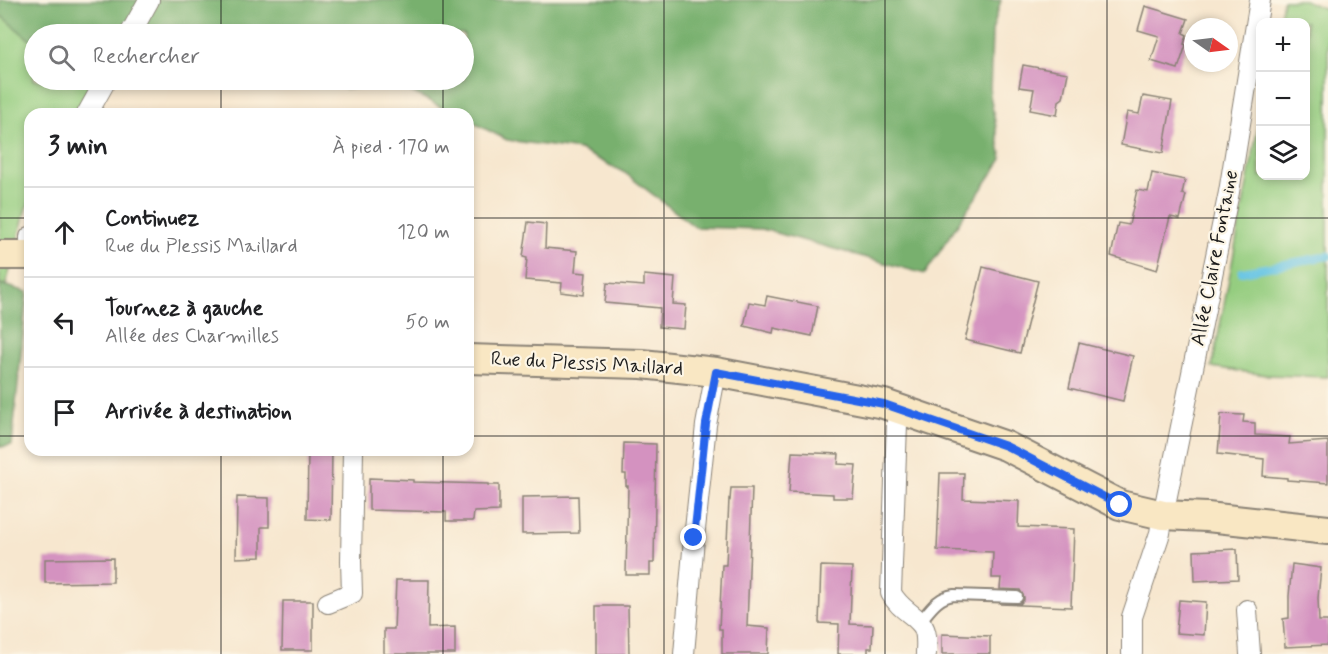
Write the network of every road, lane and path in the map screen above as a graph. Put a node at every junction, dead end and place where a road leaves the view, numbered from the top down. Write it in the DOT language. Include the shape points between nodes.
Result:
graph roads {
  1 [pos="149,0"];
  2 [pos="1260,0"];
  3 [pos="136,24"];
  4 [pos="100,90"];
  5 [pos="90,108"];
  6 [pos="0,255"];
  7 [pos="24,255"];
  8 [pos="474,359"];
  9 [pos="716,372"];
  10 [pos="902,410"];
  11 [pos="353,456"];
  12 [pos="1163,514"];
  13 [pos="1328,530"];
  14 [pos="1017,597"];
  15 [pos="328,603"];
  16 [pos="1247,609"];
  17 [pos="919,623"];
  18 [pos="684,654"];
  19 [pos="926,654"];
  20 [pos="1132,654"];
  21 [pos="1250,654"];
  1 -- 3 [label="street"];
  2 -- 12 [label="street, Allée Claire Fontaine" via="1229,192"];
  4 -- 5 [label="street"];
  6 -- 7 [label="street"];
  8 -- 9 [label="street, Rue du Plessis Maillard" via="642,364"];
  9 -- 10 [label="street, Rue du Plessis Maillard"];
  9 -- 18 [label="street" via="706,424"];
  10 -- 12 [label="street, Rue du Plessis Maillard" via="1006,446 1120,505"];
  10 -- 17 [label="street" via="897,424 891,593"];
  11 -- 15 [label="street" via="352,593"];
  12 -- 13 [label="street, Rue du Plessis Maillard"];
  12 -- 20 [label="street, Allée Claire Fontaine" via="1131,617"];
  14 -- 17 [label="lane" via="945,596"];
  16 -- 21 [label="street"];
  17 -- 19 [label="street" via="926,637"];
}
